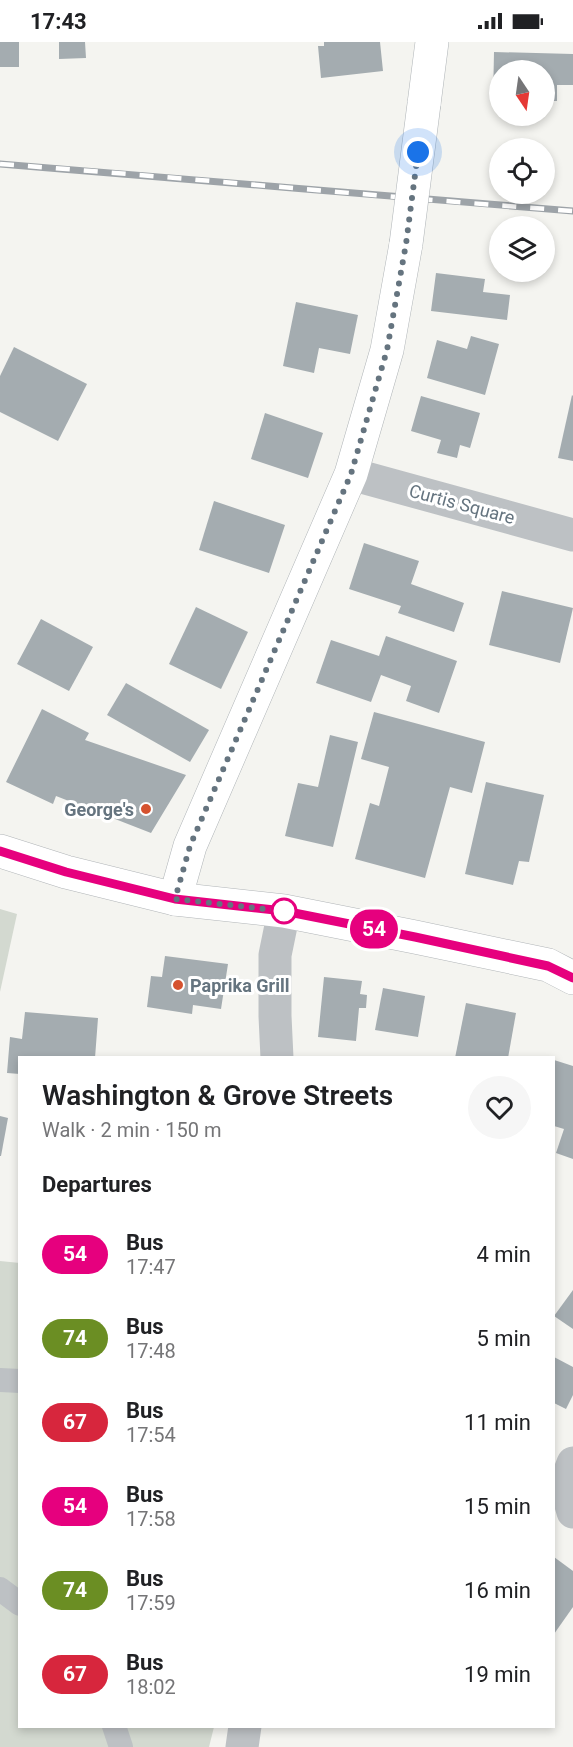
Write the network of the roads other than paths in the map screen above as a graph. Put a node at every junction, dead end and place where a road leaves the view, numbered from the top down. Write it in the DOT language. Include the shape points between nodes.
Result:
graph roads {
  1 [pos="432,42"];
  2 [pos="351,474"];
  3 [pos="573,535"];
  4 [pos="0,851"];
  5 [pos="175,899"];
  6 [pos="284,911"];
  7 [pos="573,978"];
  8 [pos="277,1056"];
  9 [pos="0,1380"];
  10 [pos="18,1382"];
  11 [pos="573,1463"];
  12 [pos="573,1512"];
  13 [pos="0,1589"];
  14 [pos="18,1602"];
  15 [pos="115,1728"];
  16 [pos="245,1728"];
  17 [pos="121,1747"];
  18 [pos="242,1747"];
  1 -- 2 [label="street, bridge" via="406,244 387,350"];
  2 -- 3 [label="street, Curtis Square"];
  2 -- 5 [label="street" via="190,846"];
  4 -- 5 [label="street"];
  5 -- 6 [label="street"];
  6 -- 7 [label="street" via="548,966"];
  6 -- 8 [label="street" via="275,955"];
  9 -- 10 [label="lane"];
  11 -- 12 [label="street" via="565,1484"];
  13 -- 14 [label="lane"];
  15 -- 17 [label="lane"];
  16 -- 18 [label="street"];
}
